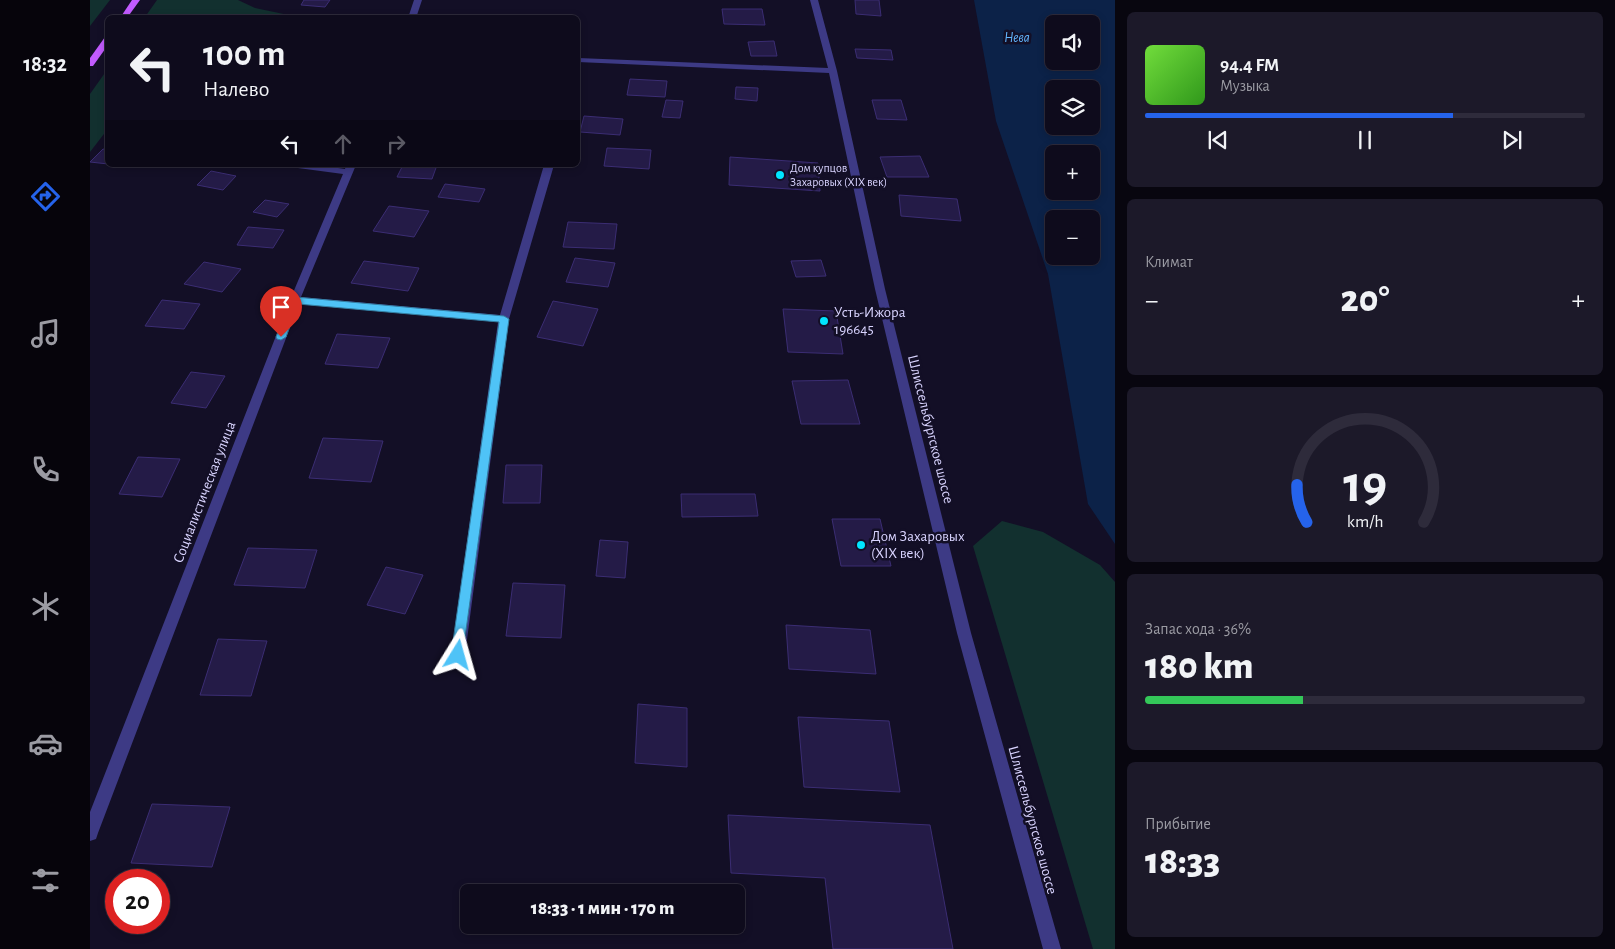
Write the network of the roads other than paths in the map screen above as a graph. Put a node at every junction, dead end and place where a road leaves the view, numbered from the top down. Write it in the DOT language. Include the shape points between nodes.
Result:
graph roads {
  1 [pos="136,0"];
  2 [pos="418,0"];
  3 [pos="814,0"];
  4 [pos="125,15"];
  5 [pos="413,15"];
  6 [pos="105,43"];
  7 [pos="580,60"];
  8 [pos="90,64"];
  9 [pos="833,71"];
  10 [pos="332,167"];
  11 [pos="548,167"];
  12 [pos="349,168"];
  13 [pos="295,300"];
  14 [pos="504,319"];
  15 [pos="458,655"];
  16 [pos="90,833"];
  17 [pos="1052,949"];
  1 -- 4 [label="main road"];
  2 -- 5 [label="street"];
  3 -- 9 [label="street, Шлиссельбургское шоссе"];
  6 -- 8 [label="main road"];
  7 -- 9 [label="street"];
  9 -- 17 [label="street, Шлиссельбургское шоссе" via="882,299 964,633"];
  10 -- 12 [label="street"];
  11 -- 14 [label="street"];
  12 -- 13 [label="street, Социалистическая улица"];
  13 -- 14 [label="street"];
  13 -- 16 [label="street, Социалистическая улица"];
  14 -- 15 [label="street"];
}
